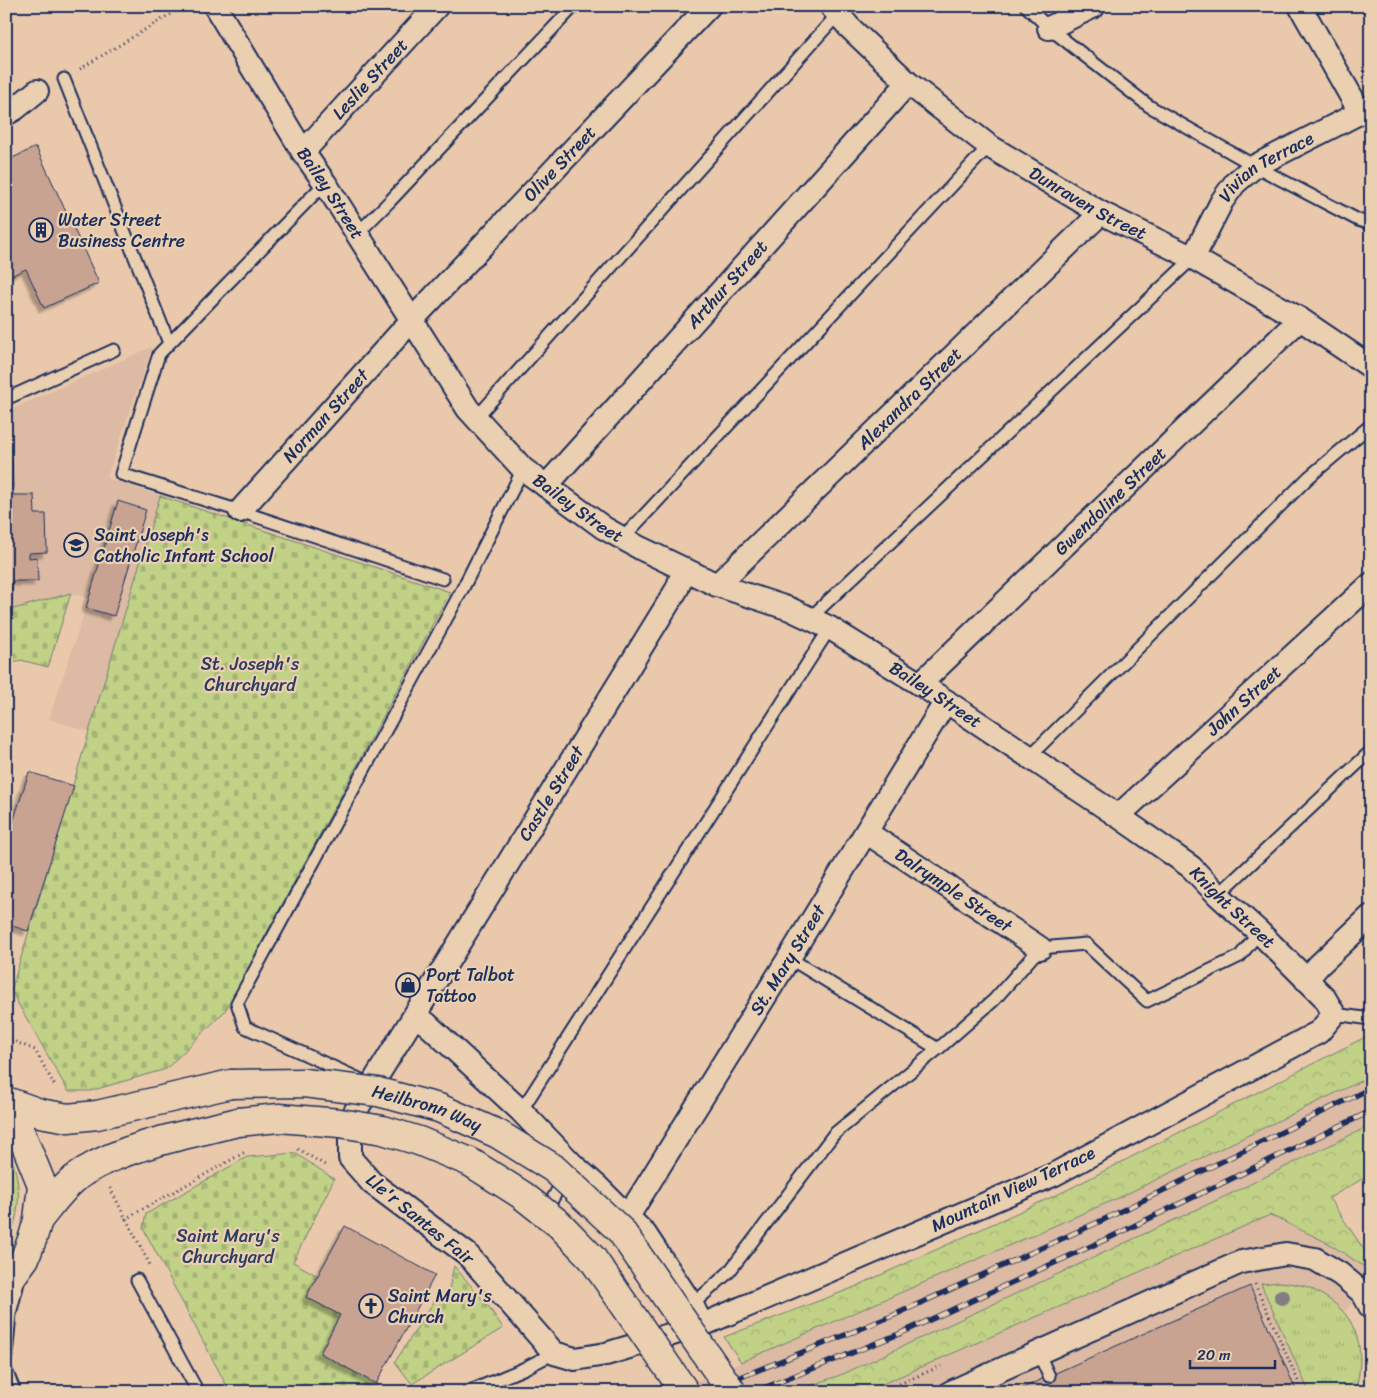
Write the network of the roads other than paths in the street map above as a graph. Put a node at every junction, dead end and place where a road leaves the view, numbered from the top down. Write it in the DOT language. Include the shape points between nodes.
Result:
graph roads {
  1 [pos="215,6"];
  2 [pos="437,6"];
  3 [pos="574,6"];
  4 [pos="709,6"];
  5 [pos="1026,6"];
  6 [pos="1094,6"];
  7 [pos="1300,6"];
  8 [pos="835,10"];
  9 [pos="1049,28"];
  10 [pos="64,79"];
  11 [pos="908,83"];
  12 [pos="38,91"];
  13 [pos="1365,109"];
  14 [pos="16,116"];
  15 [pos="989,146"];
  16 [pos="303,152"];
  17 [pos="1255,166"];
  18 [pos="325,183"];
  19 [pos="1102,213"];
  20 [pos="1371,224"];
  21 [pos="357,234"];
  22 [pos="1193,258"];
  23 [pos="1300,319"];
  24 [pos="411,321"];
  25 [pos="169,343"];
  26 [pos="114,350"];
  27 [pos="1366,359"];
  28 [pos="6,399"];
  29 [pos="476,418"];
  30 [pos="1371,426"];
  31 [pos="523,469"];
  32 [pos="546,486"];
  33 [pos="240,510"];
  34 [pos="623,538"];
  35 [pos="684,569"];
  36 [pos="443,579"];
  37 [pos="1371,584"];
  38 [pos="717,585"];
  39 [pos="810,618"];
  40 [pos="830,628"];
  41 [pos="920,684"];
  42 [pos="946,701"];
  43 [pos="1371,751"];
  44 [pos="1029,757"];
  45 [pos="1118,816"];
  46 [pos="866,832"];
  47 [pos="1218,895"];
  48 [pos="1371,916"];
  49 [pos="1259,932"];
  50 [pos="1040,948"];
  51 [pos="789,958"];
  52 [pos="1306,980"];
  53 [pos="1334,1014"];
  54 [pos="415,1016"];
  55 [pos="1371,1019"];
  56 [pos="938,1049"];
  57 [pos="372,1084"];
  58 [pos="6,1102"];
  59 [pos="521,1111"];
  60 [pos="6,1112"];
  61 [pos="572,1164"];
  62 [pos="552,1200"];
  63 [pos="627,1218"];
  64 [pos="38,1220"];
  65 [pos="25,1258"];
  66 [pos="138,1280"];
  67 [pos="6,1284"];
  68 [pos="692,1305"];
  69 [pos="1371,1308"];
  70 [pos="702,1325"];
  71 [pos="554,1352"];
  72 [pos="1038,1352"];
  73 [pos="6,1356"];
  74 [pos="6,1370"];
  75 [pos="1049,1376"];
  76 [pos="15,1392"];
  77 [pos="198,1392"];
  78 [pos="468,1392"];
  79 [pos="686,1392"];
  80 [pos="732,1392"];
  81 [pos="950,1392"];
  1 -- 16 [label="street, Bailey Street"];
  2 -- 16 [label="street, Leslie Street"];
  3 -- 21 [label="lane"];
  4 -- 24 [label="street, Olive Street"];
  5 -- 9 [label="lane"];
  6 -- 9 [label="street"];
  7 -- 13 [label="street"];
  8 -- 11 [label="street, Dunraven Street"];
  8 -- 29 [label="lane"];
  9 -- 17 [label="lane" via="1149,106"];
  10 -- 25 [label="lane"];
  11 -- 15 [label="street, Dunraven Street"];
  11 -- 32 [label="street, Arthur Street"];
  12 -- 14 [label="street"];
  13 -- 17 [label="street, Vivian Terrace"];
  15 -- 19 [label="street, Dunraven Street"];
  15 -- 34 [label="lane"];
  16 -- 18 [label="street, Bailey Street"];
  17 -- 20 [label="lane"];
  17 -- 22 [label="street, Vivian Terrace" via="1235,183 1222,201"];
  18 -- 21 [label="street, Bailey Street"];
  18 -- 25 [label="lane"];
  19 -- 22 [label="street, Dunraven Street"];
  19 -- 38 [label="street, Alexandra Street"];
  21 -- 24 [label="street, Bailey Street"];
  22 -- 23 [label="street, Dunraven Street"];
  22 -- 39 [label="lane"];
  23 -- 27 [label="street, Dunraven Street"];
  23 -- 41 [label="street, Gwendoline Street"];
  24 -- 29 [label="street, Bailey Street"];
  24 -- 33 [label="street, Norman Street"];
  25 -- 33 [label="lane" via="159,354 120,474"];
  26 -- 28 [label="lane"];
  29 -- 31 [label="street, Bailey Street"];
  30 -- 44 [label="lane" via="1309,477"];
  31 -- 32 [label="street, Bailey Street"];
  31 -- 57 [label="lane" via="464,588 238,1003 245,1028"];
  32 -- 34 [label="street, Bailey Street" via="574,508"];
  33 -- 36 [label="lane"];
  34 -- 35 [label="street, Bailey Street"];
  35 -- 38 [label="street, Bailey Street"];
  35 -- 54 [label="street, Castle Street" via="677,589"];
  37 -- 45 [label="street, John Street"];
  38 -- 39 [label="street, Bailey Street"];
  39 -- 40 [label="street, Bailey Street"];
  40 -- 41 [label="street, Bailey Street"];
  40 -- 59 [label="lane"];
  41 -- 42 [label="street, Bailey Street"];
  42 -- 44 [label="street, Bailey Street"];
  42 -- 46 [label="street, St. Mary Street"];
  43 -- 47 [label="lane"];
  44 -- 45 [label="street, Bailey Street"];
  45 -- 47 [label="street, Knight Street" via="1192,867"];
  46 -- 50 [label="street, Dalrymple Street"];
  46 -- 51 [label="street, St. Mary Street"];
  47 -- 49 [label="street, Knight Street"];
  48 -- 52 [label="street"];
  49 -- 50 [label="lane" via="1240,956 1147,1000 1086,944"];
  49 -- 52 [label="street, Knight Street"];
  50 -- 56 [label="lane" via="994,1000"];
  51 -- 56 [label="lane"];
  51 -- 63 [label="street, St. Mary Street"];
  52 -- 53 [label="street, Knight Street" via="1324,997"];
  53 -- 55 [label="lane"];
  53 -- 70 [label="street, Mountain View Terrace" via="1319,1032 1053,1175"];
  54 -- 57 [label="street"];
  54 -- 59 [label="street"];
  56 -- 68 [label="lane" via="834,1134 729,1272"];
  57 -- 71 [label="street, Lle'r Santes Fair" via="355,1112 350,1158 372,1183 467,1254"];
  58 -- 80 [label="main road, Heilbronn Way, bridge" via="68,1118 97,1115 230,1084 304,1083 378,1092 439,1108 498,1134 553,1168 621,1231"];
  59 -- 61 [label="street"];
  60 -- 64 [label="main road, Heilbronn Way" via="18,1126 42,1185"];
  61 -- 62 [label="lane"];
  61 -- 63 [label="street"];
  63 -- 68 [label="street" via="645,1234"];
  64 -- 65 [label="main road, Heilbronn Way"];
  64 -- 79 [label="main road, Heilbronn Way, bridge" via="60,1193 85,1171 127,1151 238,1122 279,1118 374,1129 419,1141 470,1162 560,1224 592,1258"];
  65 -- 67 [label="main road, Heilbronn Way"];
  65 -- 73 [label="lane" via="10,1314"];
  66 -- 77 [label="lane"];
  68 -- 70 [label="street"];
  69 -- 72 [label="street" via="1363,1294 1340,1274 1315,1259 1286,1254 1241,1262"];
  70 -- 71 [label="street" via="606,1354 575,1359"];
  71 -- 78 [label="lane" via="524,1369"];
  72 -- 75 [label="lane"];
  72 -- 81 [label="street"];
  74 -- 76 [label="lane"];
}
